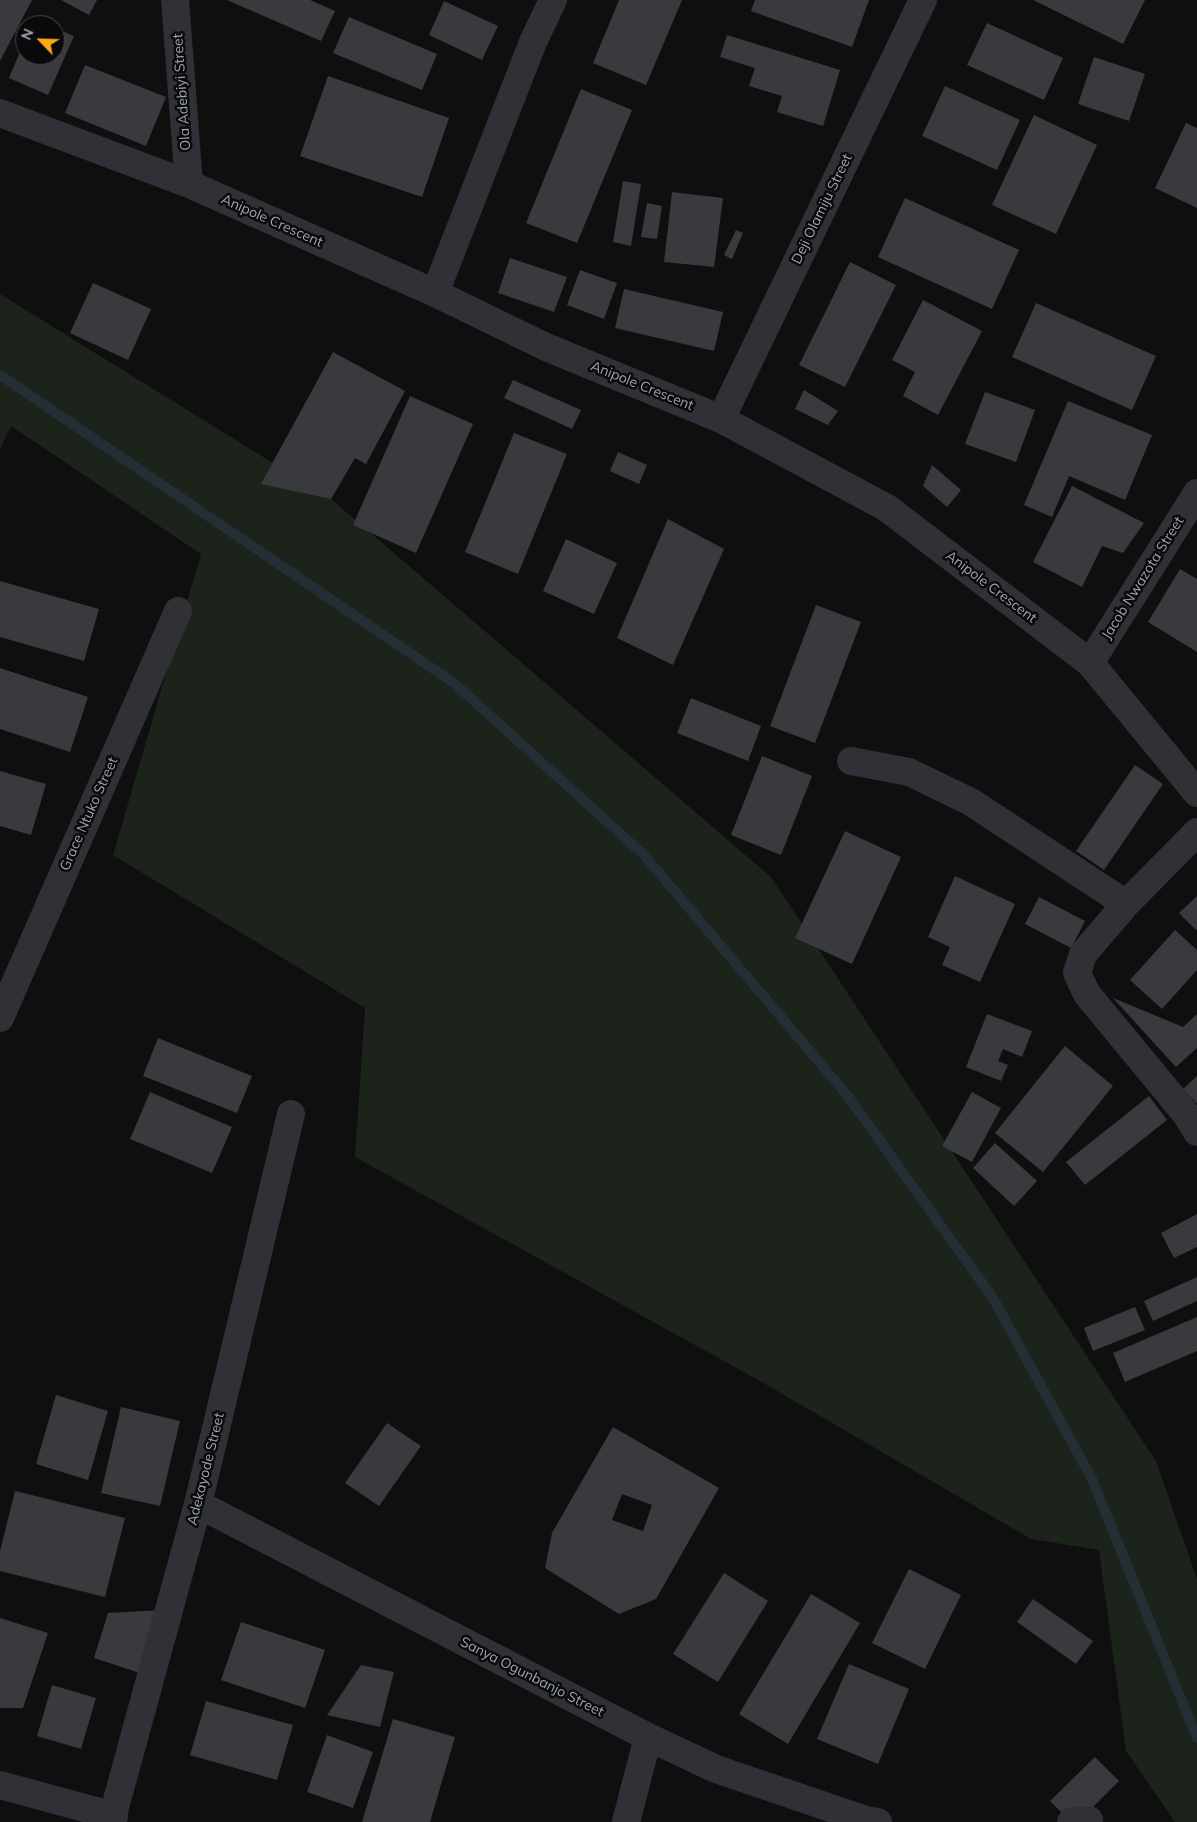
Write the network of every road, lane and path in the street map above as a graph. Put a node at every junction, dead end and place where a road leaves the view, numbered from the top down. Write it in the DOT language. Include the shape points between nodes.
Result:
graph roads {
  1 [pos="175,0"];
  2 [pos="553,0"];
  3 [pos="922,0"];
  4 [pos="0,113"];
  5 [pos="189,184"];
  6 [pos="435,293"];
  7 [pos="721,418"];
  8 [pos="1197,493"];
  9 [pos="178,611"];
  10 [pos="1090,663"];
  11 [pos="851,761"];
  12 [pos="1197,793"];
  13 [pos="1197,832"];
  14 [pos="1126,904"];
  15 [pos="0,1018"];
  16 [pos="291,1114"];
  17 [pos="1197,1132"];
  18 [pos="198,1504"];
  19 [pos="648,1737"];
  20 [pos="0,1785"];
  21 [pos="112,1819"];
  22 [pos="626,1822"];
  23 [pos="878,1822"];
  1 -- 5 [label="street, Ola Adebiyi Street"];
  2 -- 6 [label="street" via="533,42"];
  3 -- 7 [label="street, Deji Olamiju Street"];
  4 -- 5 [label="street, Anipole Crescent"];
  5 -- 6 [label="street, Anipole Crescent"];
  6 -- 7 [label="street, Anipole Crescent" via="546,347"];
  7 -- 10 [label="street, Anipole Crescent" via="887,508"];
  8 -- 10 [label="street, Jacob Nwazota Street"];
  9 -- 15 [label="street, Grace Ntuko Street"];
  10 -- 12 [label="street, Anipole Crescent"];
  11 -- 14 [label="street" via="909,772 972,802"];
  13 -- 14 [label="street"];
  14 -- 17 [label="street" via="1084,954 1077,974 1087,994 1186,1114"];
  16 -- 18 [label="street, Adekayode Street"];
  18 -- 19 [label="street, Sanya Ogunbanjo Street"];
  18 -- 21 [label="street, Adekayode Street"];
  19 -- 22 [label="street"];
  19 -- 23 [label="street, Sanya Ogunbanjo Street" via="716,1769"];
  20 -- 21 [label="street"];
}
